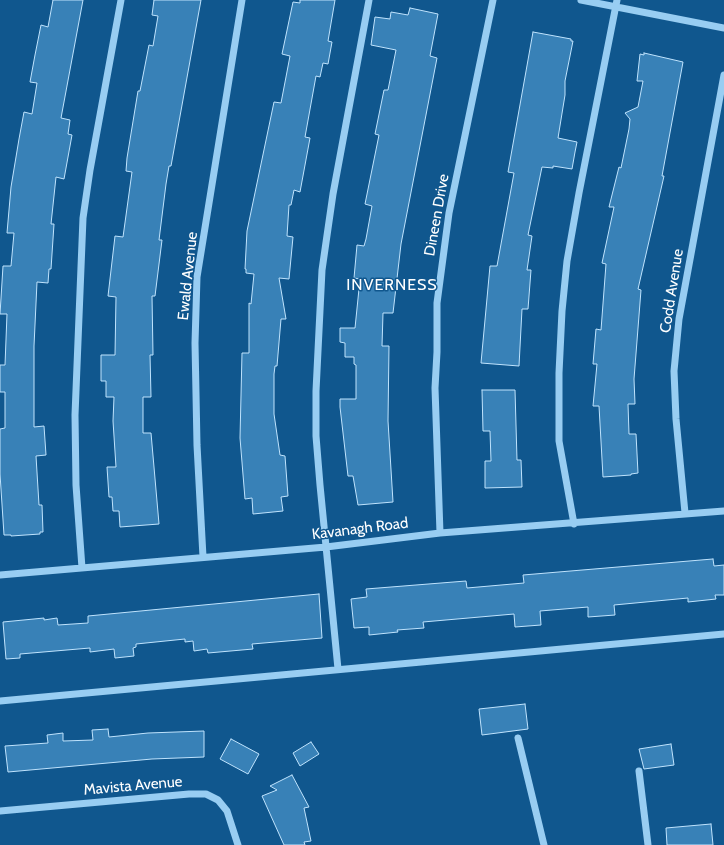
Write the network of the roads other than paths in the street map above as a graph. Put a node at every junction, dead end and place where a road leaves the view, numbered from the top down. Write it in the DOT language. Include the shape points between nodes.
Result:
graph roads {
  1 [pos="121,0"];
  2 [pos="242,0"];
  3 [pos="369,0"];
  4 [pos="493,0"];
  5 [pos="581,0"];
  6 [pos="616,3"];
  7 [pos="724,28"];
  8 [pos="724,75"];
  9 [pos="724,511"];
  10 [pos="685,513"];
  11 [pos="574,524"];
  12 [pos="440,533"];
  13 [pos="326,547"];
  14 [pos="203,557"];
  15 [pos="82,568"];
  16 [pos="0,575"];
  17 [pos="724,634"];
  18 [pos="338,669"];
  19 [pos="0,701"];
  20 [pos="518,738"];
  21 [pos="639,771"];
  22 [pos="0,811"];
  23 [pos="238,845"];
  24 [pos="544,845"];
  25 [pos="648,845"];
  1 -- 15 [label="street" via="83,218 75,415 76,485"];
  2 -- 14 [label="street, Ewald Avenue" via="198,277 195,343"];
  3 -- 13 [label="street" via="333,194 322,270 316,436"];
  4 -- 12 [label="street, Dineen Drive" via="449,213 437,303 435,388"];
  5 -- 6 [label="street"];
  6 -- 7 [label="street"];
  6 -- 11 [label="street" via="567,261 562,311 559,373 560,441"];
  8 -- 10 [label="street, Codd Avenue" via="679,319 674,371"];
  9 -- 10 [label="street, Kavanagh Road"];
  10 -- 11 [label="street, Kavanagh Road"];
  11 -- 12 [label="street, Kavanagh Road"];
  12 -- 13 [label="street, Kavanagh Road"];
  13 -- 14 [label="street, Kavanagh Road"];
  13 -- 18 [label="street"];
  14 -- 15 [label="street, Kavanagh Road"];
  15 -- 16 [label="street, Kavanagh Road"];
  17 -- 18 [label="street"];
  18 -- 19 [label="street"];
  20 -- 24 [label="street"];
  21 -- 25 [label="street"];
  22 -- 23 [label="street, Mavista Avenue" via="206,794 218,800 227,811"];
}
